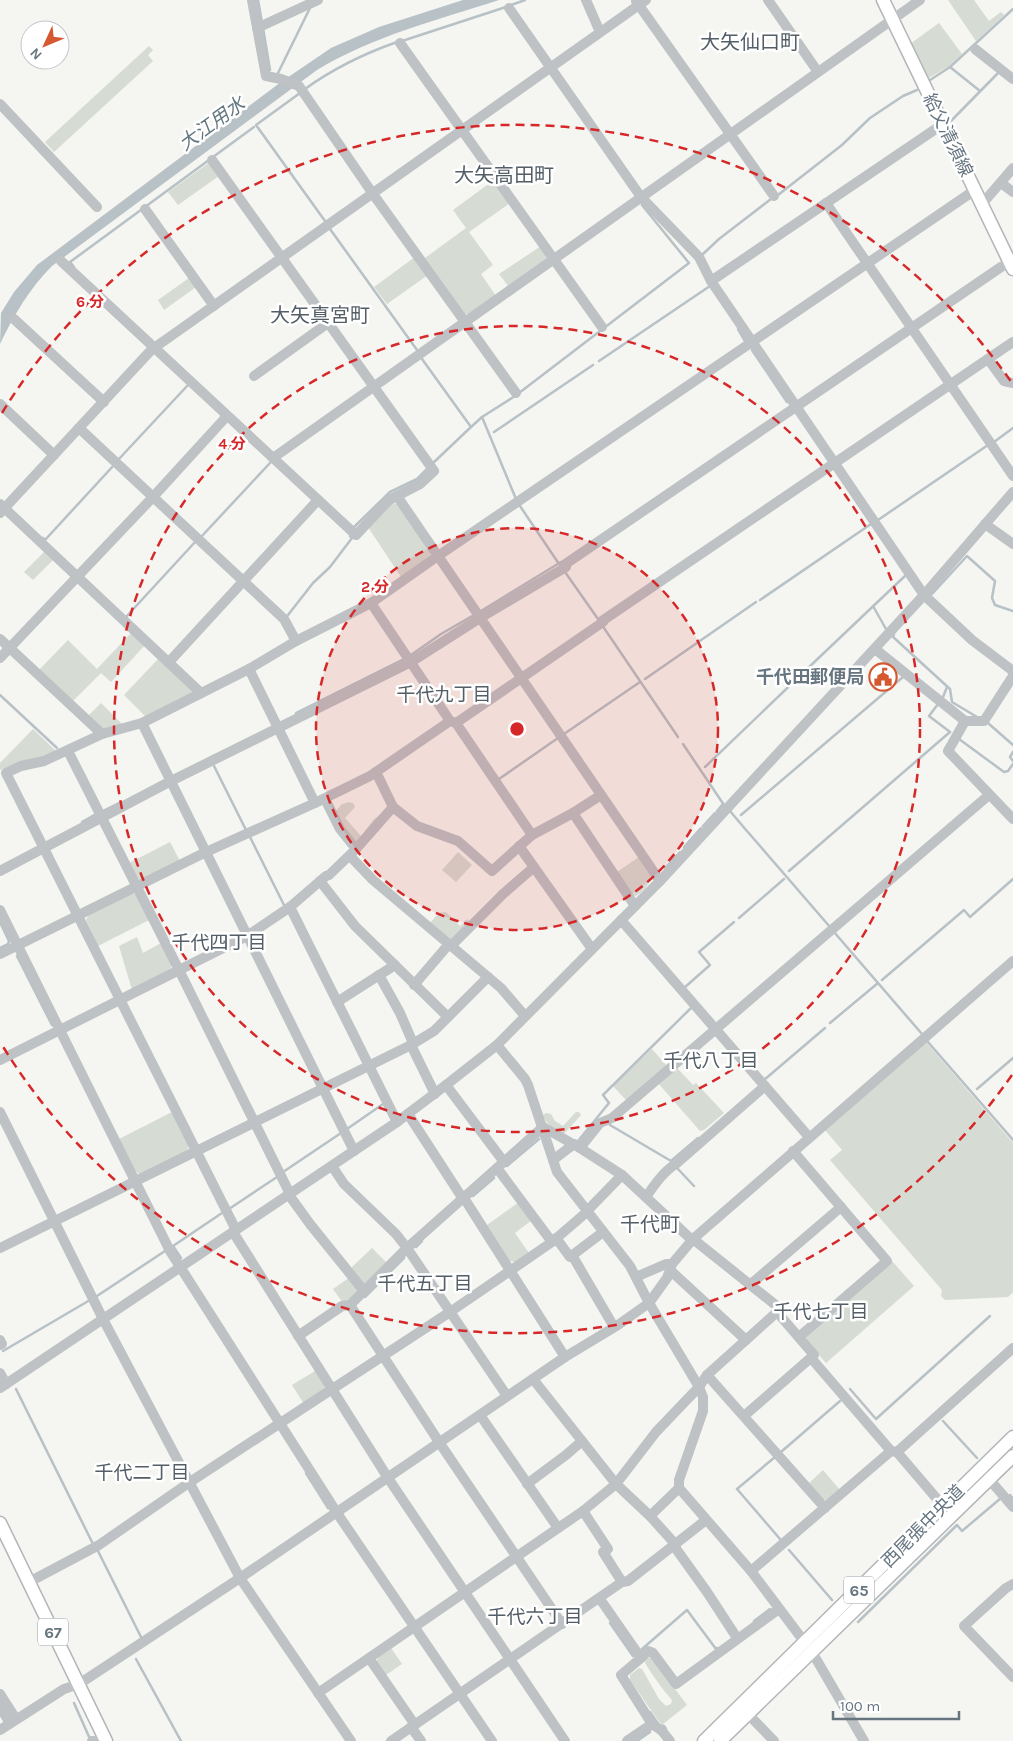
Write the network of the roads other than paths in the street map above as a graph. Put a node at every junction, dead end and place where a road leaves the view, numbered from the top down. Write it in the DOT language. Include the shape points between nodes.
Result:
graph roads {
  1 [pos="252,0"];
  2 [pos="318,0"];
  3 [pos="586,0"];
  4 [pos="768,0"];
  5 [pos="883,0"];
  6 [pos="920,0"];
  7 [pos="640,2"];
  8 [pos="508,8"];
  9 [pos="892,19"];
  10 [pos="257,28"];
  11 [pos="600,32"];
  12 [pos="400,43"];
  13 [pos="975,49"];
  14 [pos="550,68"];
  15 [pos="818,72"];
  16 [pos="1013,79"];
  17 [pos="0,104"];
  18 [pos="943,124"];
  19 [pos="462,130"];
  20 [pos="730,134"];
  21 [pos="212,160"];
  22 [pos="1013,168"];
  23 [pos="1001,183"];
  24 [pos="975,190"];
  25 [pos="1013,192"];
  26 [pos="373,194"];
  27 [pos="774,196"];
  28 [pos="641,197"];
  29 [pos="826,203"];
  30 [pos="982,204"];
  31 [pos="97,208"];
  32 [pos="145,209"];
  33 [pos="281,258"];
  34 [pos="554,259"];
  35 [pos="61,261"];
  36 [pos="868,263"];
  37 [pos="1012,265"];
  38 [pos="711,281"];
  39 [pos="214,306"];
  40 [pos="14,319"];
  41 [pos="466,322"];
  42 [pos="328,323"];
  43 [pos="910,326"];
  44 [pos="602,327"];
  45 [pos="752,342"];
  46 [pos="1013,342"];
  47 [pos="154,348"];
  48 [pos="988,359"];
  49 [pos="254,376"];
  50 [pos="1013,383"];
  51 [pos="950,384"];
  52 [pos="373,387"];
  53 [pos="516,392"];
  54 [pos="104,402"];
  55 [pos="0,404"];
  56 [pos="795,404"];
  57 [pos="227,416"];
  58 [pos="79,428"];
  59 [pos="54,455"];
  60 [pos="273,458"];
  61 [pos="834,463"];
  62 [pos="1013,476"];
  63 [pos="1013,492"];
  64 [pos="397,496"];
  65 [pos="153,497"];
  66 [pos="318,500"];
  67 [pos="2,508"];
  68 [pos="985,524"];
  69 [pos="1013,544"];
  70 [pos="438,556"];
  71 [pos="78,577"];
  72 [pos="244,581"];
  73 [pos="924,595"];
  74 [pos="371,603"];
  75 [pos="480,618"];
  76 [pos="0,639"];
  77 [pos="296,641"];
  78 [pos="10,648"];
  79 [pos="874,649"];
  80 [pos="0,658"];
  81 [pos="169,662"];
  82 [pos="411,662"];
  83 [pos="249,669"];
  84 [pos="1013,670"];
  85 [pos="1013,677"];
  86 [pos="521,679"];
  87 [pos="201,693"];
  88 [pos="965,721"];
  89 [pos="453,722"];
  90 [pos="142,723"];
  91 [pos="278,728"];
  92 [pos="102,734"];
  93 [pos="68,751"];
  94 [pos="376,772"];
  95 [pos="170,782"];
  96 [pos="601,795"];
  97 [pos="989,795"];
  98 [pos="325,799"];
  99 [pos="315,804"];
  100 [pos="393,807"];
  101 [pos="573,813"];
  102 [pos="102,818"];
  103 [pos="1013,819"];
  104 [pos="532,835"];
  105 [pos="519,846"];
  106 [pos="44,848"];
  107 [pos="206,852"];
  108 [pos="353,852"];
  109 [pos="534,867"];
  110 [pos="0,871"];
  111 [pos="320,880"];
  112 [pos="660,881"];
  113 [pos="136,886"];
  114 [pos="635,906"];
  115 [pos="290,907"];
  116 [pos="0,910"];
  117 [pos="77,916"];
  118 [pos="621,920"];
  119 [pos="247,936"];
  120 [pos="18,945"];
  121 [pos="450,945"];
  122 [pos="592,949"];
  123 [pos="0,954"];
  124 [pos="1013,962"];
  125 [pos="395,965"];
  126 [pos="179,970"];
  127 [pos="379,975"];
  128 [pos="488,977"];
  129 [pos="414,985"];
  130 [pos="120,999"];
  131 [pos="337,1002"];
  132 [pos="525,1016"];
  133 [pos="448,1017"];
  134 [pos="60,1029"];
  135 [pos="716,1030"];
  136 [pos="412,1044"];
  137 [pos="497,1045"];
  138 [pos="0,1060"];
  139 [pos="369,1066"];
  140 [pos="446,1086"];
  141 [pos="765,1086"];
  142 [pos="323,1089"];
  143 [pos="435,1094"];
  144 [pos="0,1112"];
  145 [pos="408,1114"];
  146 [pos="397,1122"];
  147 [pos="254,1123"];
  148 [pos="543,1127"];
  149 [pos="809,1137"];
  150 [pos="577,1146"];
  151 [pos="196,1151"];
  152 [pos="354,1151"];
  153 [pos="793,1151"];
  154 [pos="553,1160"];
  155 [pos="501,1165"];
  156 [pos="332,1166"];
  157 [pos="622,1175"];
  158 [pos="135,1181"];
  159 [pos="290,1194"];
  160 [pos="646,1197"];
  161 [pos="464,1198"];
  162 [pos="841,1207"];
  163 [pos="587,1211"];
  164 [pos="53,1221"];
  165 [pos="234,1231"];
  166 [pos="603,1232"];
  167 [pos="554,1240"];
  168 [pos="693,1240"];
  169 [pos="0,1248"];
  170 [pos="407,1248"];
  171 [pos="572,1255"];
  172 [pos="671,1267"];
  173 [pos="180,1268"];
  174 [pos="510,1271"];
  175 [pos="636,1277"];
  176 [pos="751,1284"];
  177 [pos="364,1291"];
  178 [pos="649,1303"];
  179 [pos="350,1305"];
  180 [pos="450,1312"];
  181 [pos="777,1312"];
  182 [pos="103,1319"];
  183 [pos="614,1327"];
  184 [pos="298,1336"];
  185 [pos="799,1337"];
  186 [pos="0,1340"];
  187 [pos="746,1340"];
  188 [pos="0,1345"];
  189 [pos="1013,1348"];
  190 [pos="383,1356"];
  191 [pos="565,1357"];
  192 [pos="811,1358"];
  193 [pos="0,1373"];
  194 [pos="707,1376"];
  195 [pos="532,1379"];
  196 [pos="3,1386"];
  197 [pos="699,1387"];
  198 [pos="332,1390"];
  199 [pos="507,1396"];
  200 [pos="480,1414"];
  201 [pos="744,1416"];
  202 [pos="280,1425"];
  203 [pos="1013,1438"];
  204 [pos="582,1441"];
  205 [pos="439,1442"];
  206 [pos="894,1452"];
  207 [pos="1013,1456"];
  208 [pos="388,1478"];
  209 [pos="989,1479"];
  210 [pos="190,1482"];
  211 [pos="527,1484"];
  212 [pos="616,1484"];
  213 [pos="679,1488"];
  214 [pos="943,1506"];
  215 [pos="1013,1506"];
  216 [pos="825,1508"];
  217 [pos="583,1511"];
  218 [pos="337,1513"];
  219 [pos="650,1516"];
  220 [pos="706,1520"];
  221 [pos="0,1523"];
  222 [pos="558,1528"];
  223 [pos="675,1545"];
  224 [pos="516,1557"];
  225 [pos="752,1571"];
  226 [pos="240,1578"];
  227 [pos="29,1582"];
  228 [pos="622,1582"];
  229 [pos="1013,1584"];
  230 [pos="465,1592"];
  231 [pos="600,1599"];
  232 [pos="779,1608"];
  233 [pos="562,1624"];
  234 [pos="414,1627"];
  235 [pos="737,1638"];
  236 [pos="808,1647"];
  237 [pos="369,1658"];
  238 [pos="641,1658"];
  239 [pos="510,1659"];
  240 [pos="1013,1677"];
  241 [pos="79,1684"];
  242 [pos="318,1693"];
  243 [pos="0,1694"];
  244 [pos="460,1694"];
  245 [pos="0,1708"];
  246 [pos="748,1714"];
  247 [pos="13,1721"];
  248 [pos="652,1724"];
  249 [pos="413,1726"];
  250 [pos="0,1730"];
  251 [pos="92,1741"];
  252 [pos="104,1741"];
  253 [pos="350,1741"];
  254 [pos="391,1741"];
  255 [pos="421,1741"];
  256 [pos="492,1741"];
  257 [pos="565,1741"];
  258 [pos="626,1741"];
  259 [pos="670,1741"];
  260 [pos="704,1741"];
  261 [pos="720,1741"];
  262 [pos="774,1741"];
  263 [pos="864,1741"];
  1 -- 10 [label="street"];
  2 -- 10 [label="street"];
  3 -- 11 [label="street"];
  4 -- 15 [label="street"];
  5 -- 9 [label="main road, 給父清須線"];
  6 -- 9 [label="street"];
  7 -- 11 [label="street"];
  7 -- 20 [label="street"];
  8 -- 14 [label="street"];
  9 -- 15 [label="street"];
  9 -- 18 [label="main road, 給父清須線"];
  10 -- 26 [label="street" via="266,76 297,86"];
  11 -- 14 [label="street"];
  12 -- 19 [label="street"];
  13 -- 16 [label="street"];
  14 -- 19 [label="street"];
  14 -- 28 [label="street"];
  15 -- 20 [label="street"];
  17 -- 31 [label="street"];
  18 -- 24 [label="main road, 給父清須線"];
  18 -- 29 [label="street"];
  19 -- 26 [label="street"];
  19 -- 34 [label="street"];
  20 -- 27 [label="street"];
  20 -- 28 [label="street"];
  21 -- 33 [label="street"];
  22 -- 23 [label="street"];
  23 -- 25 [label="street"];
  23 -- 30 [label="street"];
  24 -- 30 [label="main road, 給父清須線"];
  24 -- 36 [label="street"];
  26 -- 33 [label="street"];
  26 -- 41 [label="street"];
  28 -- 34 [label="street"];
  28 -- 38 [label="street" via="699,257"];
  29 -- 36 [label="street"];
  29 -- 38 [label="street"];
  30 -- 37 [label="main road, 給父清須線"];
  32 -- 39 [label="street"];
  33 -- 39 [label="street"];
  33 -- 42 [label="street"];
  34 -- 41 [label="street"];
  34 -- 44 [label="street"];
  35 -- 47 [label="street"];
  36 -- 43 [label="street"];
  36 -- 45 [label="street"];
  37 -- 43 [label="street" via="1000,267"];
  38 -- 45 [label="street"];
  39 -- 47 [label="street"];
  40 -- 54 [label="street"];
  41 -- 52 [label="street"];
  41 -- 53 [label="street"];
  42 -- 49 [label="street"];
  42 -- 52 [label="street"];
  43 -- 51 [label="street"];
  43 -- 56 [label="street"];
  45 -- 56 [label="street"];
  45 -- 70 [label="street"];
  46 -- 48 [label="street"];
  47 -- 54 [label="street"];
  47 -- 57 [label="street"];
  48 -- 50 [label="street" via="1004,381"];
  48 -- 51 [label="street"];
  51 -- 61 [label="street"];
  51 -- 62 [label="street"];
  52 -- 60 [label="street"];
  52 -- 64 [label="street" via="434,471 420,484"];
  54 -- 58 [label="street"];
  55 -- 59 [label="street"];
  56 -- 61 [label="street"];
  56 -- 75 [label="street" via="565,566"];
  57 -- 60 [label="street"];
  57 -- 65 [label="street"];
  58 -- 59 [label="street"];
  58 -- 65 [label="street"];
  59 -- 67 [label="street"];
  60 -- 66 [label="street"];
  61 -- 73 [label="street"];
  61 -- 86 [label="street"];
  63 -- 68 [label="street"];
  64 -- 66 [label="street" via="356,535"];
  64 -- 70 [label="street"];
  65 -- 71 [label="street"];
  65 -- 72 [label="street"];
  66 -- 72 [label="street"];
  67 -- 71 [label="street"];
  68 -- 69 [label="street"];
  68 -- 73 [label="street"];
  70 -- 74 [label="street"];
  70 -- 75 [label="street"];
  71 -- 78 [label="street"];
  71 -- 81 [label="street"];
  72 -- 77 [label="street" via="284,618"];
  72 -- 81 [label="street"];
  73 -- 79 [label="street"];
  73 -- 84 [label="street" via="972,640"];
  74 -- 77 [label="street"];
  74 -- 82 [label="street"];
  75 -- 82 [label="street"];
  75 -- 86 [label="street"];
  76 -- 78 [label="street"];
  77 -- 83 [label="street"];
  78 -- 80 [label="street"];
  78 -- 92 [label="street"];
  79 -- 88 [label="street"];
  79 -- 112 [label="street"];
  81 -- 87 [label="street"];
  82 -- 89 [label="street"];
  82 -- 91 [label="street"];
  83 -- 87 [label="street"];
  83 -- 91 [label="street"];
  85 -- 88 [label="street" via="984,721"];
  86 -- 89 [label="street"];
  86 -- 96 [label="street"];
  87 -- 90 [label="street"];
  88 -- 97 [label="street" via="948,751"];
  89 -- 94 [label="street"];
  89 -- 104 [label="street"];
  90 -- 92 [label="street"];
  90 -- 95 [label="street"];
  91 -- 95 [label="street"];
  91 -- 99 [label="street"];
  92 -- 93 [label="street"];
  93 -- 102 [label="street"];
  93 -- 106 [label="street" via="6,772"];
  94 -- 98 [label="street"];
  94 -- 100 [label="street"];
  95 -- 102 [label="street"];
  95 -- 107 [label="street"];
  96 -- 101 [label="street"];
  96 -- 112 [label="street"];
  97 -- 103 [label="street"];
  97 -- 135 [label="street"];
  98 -- 99 [label="street"];
  98 -- 108 [label="street"];
  99 -- 107 [label="street"];
  100 -- 105 [label="street" via="417,826 458,841 492,871"];
  100 -- 108 [label="street"];
  101 -- 104 [label="street"];
  101 -- 114 [label="street"];
  102 -- 106 [label="street"];
  102 -- 113 [label="street"];
  104 -- 105 [label="street"];
  105 -- 109 [label="street"];
  106 -- 110 [label="street"];
  106 -- 117 [label="street"];
  107 -- 113 [label="street"];
  107 -- 119 [label="street"];
  108 -- 111 [label="street"];
  108 -- 121 [label="street" via="373,880"];
  109 -- 121 [label="street"];
  109 -- 122 [label="street"];
  111 -- 115 [label="street"];
  111 -- 125 [label="street" via="356,926"];
  112 -- 114 [label="street"];
  113 -- 117 [label="street"];
  113 -- 126 [label="street"];
  114 -- 118 [label="street"];
  115 -- 119 [label="street"];
  115 -- 131 [label="street"];
  116 -- 120 [label="street"];
  117 -- 120 [label="street"];
  117 -- 130 [label="street"];
  118 -- 122 [label="street"];
  118 -- 135 [label="street"];
  119 -- 126 [label="street"];
  119 -- 142 [label="street"];
  120 -- 123 [label="street"];
  120 -- 134 [label="street"];
  121 -- 128 [label="street"];
  121 -- 129 [label="street"];
  122 -- 132 [label="street"];
  124 -- 149 [label="street"];
  125 -- 127 [label="street"];
  125 -- 129 [label="street"];
  126 -- 130 [label="street"];
  126 -- 147 [label="street"];
  127 -- 131 [label="street"];
  127 -- 136 [label="street" via="400,1013"];
  128 -- 132 [label="street"];
  128 -- 133 [label="street"];
  129 -- 133 [label="street"];
  130 -- 134 [label="street"];
  130 -- 151 [label="street"];
  131 -- 139 [label="street"];
  132 -- 137 [label="street"];
  133 -- 136 [label="street" via="434,1031"];
  134 -- 138 [label="street"];
  134 -- 158 [label="street"];
  135 -- 141 [label="street"];
  135 -- 150 [label="street" via="612,1118 600,1123"];
  136 -- 139 [label="street"];
  136 -- 143 [label="street"];
  137 -- 140 [label="street"];
  137 -- 148 [label="street" via="525,1079"];
  139 -- 142 [label="street"];
  139 -- 146 [label="street"];
  140 -- 143 [label="street"];
  140 -- 155 [label="street"];
  141 -- 149 [label="street"];
  141 -- 160 [label="street" via="672,1166"];
  142 -- 147 [label="street"];
  142 -- 152 [label="street"];
  143 -- 145 [label="street"];
  144 -- 164 [label="street"];
  145 -- 146 [label="street"];
  145 -- 161 [label="street"];
  146 -- 152 [label="street"];
  147 -- 151 [label="street"];
  147 -- 159 [label="street"];
  148 -- 150 [label="street"];
  148 -- 154 [label="street"];
  148 -- 155 [label="street"];
  149 -- 153 [label="street"];
  150 -- 154 [label="street"];
  150 -- 157 [label="street"];
  151 -- 158 [label="street"];
  151 -- 165 [label="street"];
  152 -- 156 [label="street"];
  153 -- 162 [label="street"];
  153 -- 168 [label="street"];
  154 -- 163 [label="street" via="557,1172"];
  155 -- 161 [label="street"];
  155 -- 167 [label="street"];
  156 -- 159 [label="street"];
  156 -- 170 [label="street" via="344,1184"];
  157 -- 160 [label="street"];
  157 -- 163 [label="street"];
  158 -- 164 [label="street"];
  158 -- 173 [label="street"];
  159 -- 165 [label="street"];
  159 -- 177 [label="street"];
  160 -- 168 [label="street"];
  161 -- 170 [label="street"];
  161 -- 174 [label="street"];
  162 -- 176 [label="street"];
  162 -- 185 [label="street" via="886,1261"];
  163 -- 166 [label="street"];
  163 -- 167 [label="street"];
  164 -- 169 [label="street"];
  164 -- 182 [label="street"];
  165 -- 173 [label="street"];
  165 -- 184 [label="street"];
  166 -- 171 [label="street"];
  166 -- 175 [label="street"];
  167 -- 171 [label="street" via="570,1257"];
  167 -- 174 [label="street"];
  168 -- 172 [label="street"];
  168 -- 176 [label="street"];
  170 -- 177 [label="street"];
  170 -- 180 [label="street"];
  171 -- 183 [label="street"];
  172 -- 175 [label="street" via="666,1264"];
  172 -- 178 [label="street"];
  172 -- 187 [label="street"];
  173 -- 182 [label="street"];
  173 -- 202 [label="street"];
  174 -- 180 [label="street"];
  174 -- 191 [label="street"];
  175 -- 178 [label="street"];
  176 -- 181 [label="street" via="778,1307"];
  177 -- 179 [label="street"];
  178 -- 183 [label="street"];
  178 -- 197 [label="street"];
  179 -- 184 [label="street" via="342,1306"];
  179 -- 190 [label="street"];
  180 -- 190 [label="street"];
  180 -- 199 [label="street"];
  181 -- 185 [label="street"];
  181 -- 187 [label="street"];
  182 -- 196 [label="street"];
  182 -- 210 [label="street"];
  183 -- 191 [label="street"];
  184 -- 198 [label="street"];
  185 -- 192 [label="street" via="814,1355"];
  186 -- 188 [label="street"];
  187 -- 194 [label="street"];
  189 -- 206 [label="street"];
  190 -- 198 [label="street"];
  190 -- 205 [label="street"];
  191 -- 195 [label="street"];
  192 -- 201 [label="street"];
  192 -- 206 [label="street"];
  193 -- 196 [label="street"];
  194 -- 197 [label="street"];
  194 -- 201 [label="street"];
  195 -- 199 [label="street"];
  195 -- 204 [label="street"];
  197 -- 212 [label="street" via="656,1432"];
  197 -- 213 [label="street" via="703,1410"];
  198 -- 202 [label="street"];
  198 -- 208 [label="street"];
  199 -- 200 [label="street"];
  200 -- 205 [label="street"];
  200 -- 211 [label="street"];
  201 -- 216 [label="street"];
  202 -- 210 [label="street"];
  202 -- 218 [label="street"];
  203 -- 214 [label="main road, 西尾張中央道 / 65"];
  204 -- 211 [label="street"];
  204 -- 212 [label="street"];
  205 -- 208 [label="street"];
  205 -- 224 [label="street"];
  206 -- 214 [label="street"];
  206 -- 216 [label="street"];
  207 -- 209 [label="main road, 西尾張中央道 / 65"];
  208 -- 218 [label="street"];
  208 -- 230 [label="street"];
  209 -- 215 [label="street"];
  209 -- 236 [label="main road, 西尾張中央道 / 65"];
  210 -- 226 [label="street"];
  210 -- 227 [label="street" via="99,1545"];
  211 -- 222 [label="street"];
  212 -- 217 [label="street"];
  212 -- 219 [label="street"];
  213 -- 219 [label="street"];
  213 -- 220 [label="street"];
  214 -- 236 [label="main road, 西尾張中央道 / 65"];
  216 -- 225 [label="street"];
  217 -- 222 [label="street"];
  217 -- 228 [label="street" via="608,1549 603,1552"];
  218 -- 226 [label="street"];
  218 -- 234 [label="street"];
  219 -- 223 [label="street"];
  220 -- 223 [label="street"];
  220 -- 225 [label="street"];
  221 -- 227 [label="main road, 67"];
  222 -- 224 [label="street"];
  223 -- 228 [label="street" via="628,1582"];
  223 -- 235 [label="street"];
  224 -- 230 [label="street"];
  224 -- 233 [label="street"];
  225 -- 232 [label="street"];
  226 -- 241 [label="street"];
  226 -- 242 [label="street"];
  227 -- 241 [label="main road, 67"];
  228 -- 231 [label="street"];
  229 -- 240 [label="street" via="964,1626"];
  230 -- 234 [label="street"];
  230 -- 239 [label="street"];
  231 -- 233 [label="street"];
  231 -- 238 [label="street"];
  232 -- 235 [label="street"];
  232 -- 236 [label="street"];
  233 -- 239 [label="street"];
  234 -- 237 [label="street"];
  234 -- 244 [label="street"];
  235 -- 238 [label="street" via="676,1684 653,1653 648,1651"];
  236 -- 246 [label="main road, 西尾張中央道 / 65"];
  236 -- 260 [label="main road, 西尾張中央道 / 65"];
  236 -- 263 [label="street"];
  237 -- 242 [label="street"];
  237 -- 249 [label="street"];
  238 -- 248 [label="street" via="621,1676"];
  239 -- 244 [label="street"];
  239 -- 257 [label="street"];
  241 -- 247 [label="street" via="64,1689"];
  241 -- 252 [label="main road, 67"];
  242 -- 253 [label="street"];
  243 -- 247 [label="street"];
  244 -- 249 [label="street"];
  244 -- 256 [label="street"];
  245 -- 247 [label="street"];
  246 -- 261 [label="main road, 西尾張中央道 / 65"];
  246 -- 262 [label="street"];
  247 -- 250 [label="street"];
  248 -- 258 [label="street"];
  248 -- 259 [label="street"];
  249 -- 254 [label="street"];
  249 -- 255 [label="street"];
  251 -- 252 [label="street"];
}
